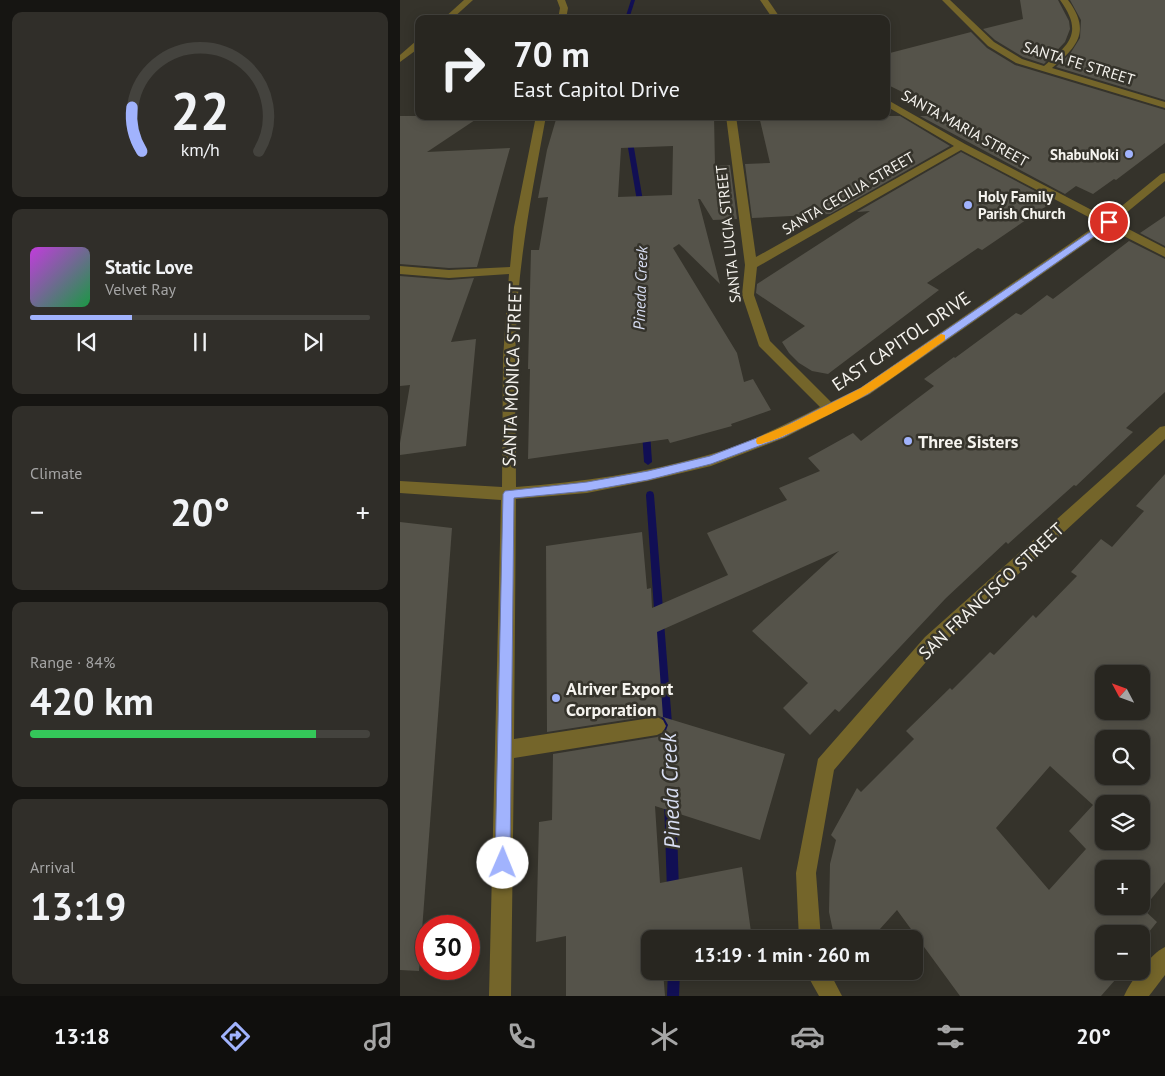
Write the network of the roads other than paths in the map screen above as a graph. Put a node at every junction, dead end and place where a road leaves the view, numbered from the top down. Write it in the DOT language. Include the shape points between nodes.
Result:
graph roads {
  1 [pos="469,0"];
  2 [pos="561,0"];
  3 [pos="764,0"];
  4 [pos="946,0"];
  5 [pos="1064,0"];
  6 [pos="452,15"];
  7 [pos="563,15"];
  8 [pos="774,15"];
  9 [pos="415,47"];
  10 [pos="400,60"];
  11 [pos="1045,70"];
  12 [pos="890,104"];
  13 [pos="1165,105"];
  14 [pos="540,120"];
  15 [pos="732,120"];
  16 [pos="961,146"];
  17 [pos="1165,176"];
  18 [pos="1109,222"];
  19 [pos="1165,253"];
  20 [pos="751,266"];
  21 [pos="400,270"];
  22 [pos="516,270"];
  23 [pos="830,409"];
  24 [pos="1165,431"];
  25 [pos="400,487"];
  26 [pos="509,494"];
  27 [pos="656,726"];
  28 [pos="505,750"];
  29 [pos="809,930"];
  30 [pos="1165,958"];
  31 [pos="821,980"];
  32 [pos="500,996"];
  33 [pos="831,996"];
  34 [pos="1135,996"];
  1 -- 6 [label="street"];
  2 -- 7 [label="street"];
  3 -- 8 [label="street"];
  4 -- 11 [label="street, SANTA FE STREET" via="1004,54"];
  5 -- 11 [label="street" via="1074,15 1075,42"];
  9 -- 10 [label="street"];
  11 -- 13 [label="street, SANTA FE STREET"];
  12 -- 16 [label="street, SANTA MARIA STREET"];
  14 -- 22 [label="street, SANTA MONICA STREET" via="520,227"];
  15 -- 20 [label="street, SANTA LUCIA STREET"];
  16 -- 18 [label="street, SANTA MARIA STREET"];
  16 -- 20 [label="street, SANTA CECILIA STREET"];
  17 -- 18 [label="street, EAST CAPITOL DRIVE"];
  18 -- 19 [label="street, SANTA MARIA STREET"];
  18 -- 23 [label="street, EAST CAPITOL DRIVE" via="864,391"];
  20 -- 23 [label="street, SANTA LUCIA STREET" via="748,295 764,343"];
  21 -- 22 [label="street" via="449,274"];
  22 -- 26 [label="street, SANTA MONICA STREET" via="509,358"];
  23 -- 26 [label="street, EAST CAPITOL DRIVE" via="779,434 711,460 587,487"];
  24 -- 29 [label="street, SAN FRANCISCO STREET" via="931,643 824,766 806,873"];
  25 -- 26 [label="street, EAST CAPITOL DRIVE"];
  26 -- 28 [label="street, SANTA MONICA STREET"];
  27 -- 28 [label="street"];
  28 -- 32 [label="street, SANTA MONICA STREET"];
  30 -- 34 [label="street"];
  31 -- 33 [label="street"];
}
